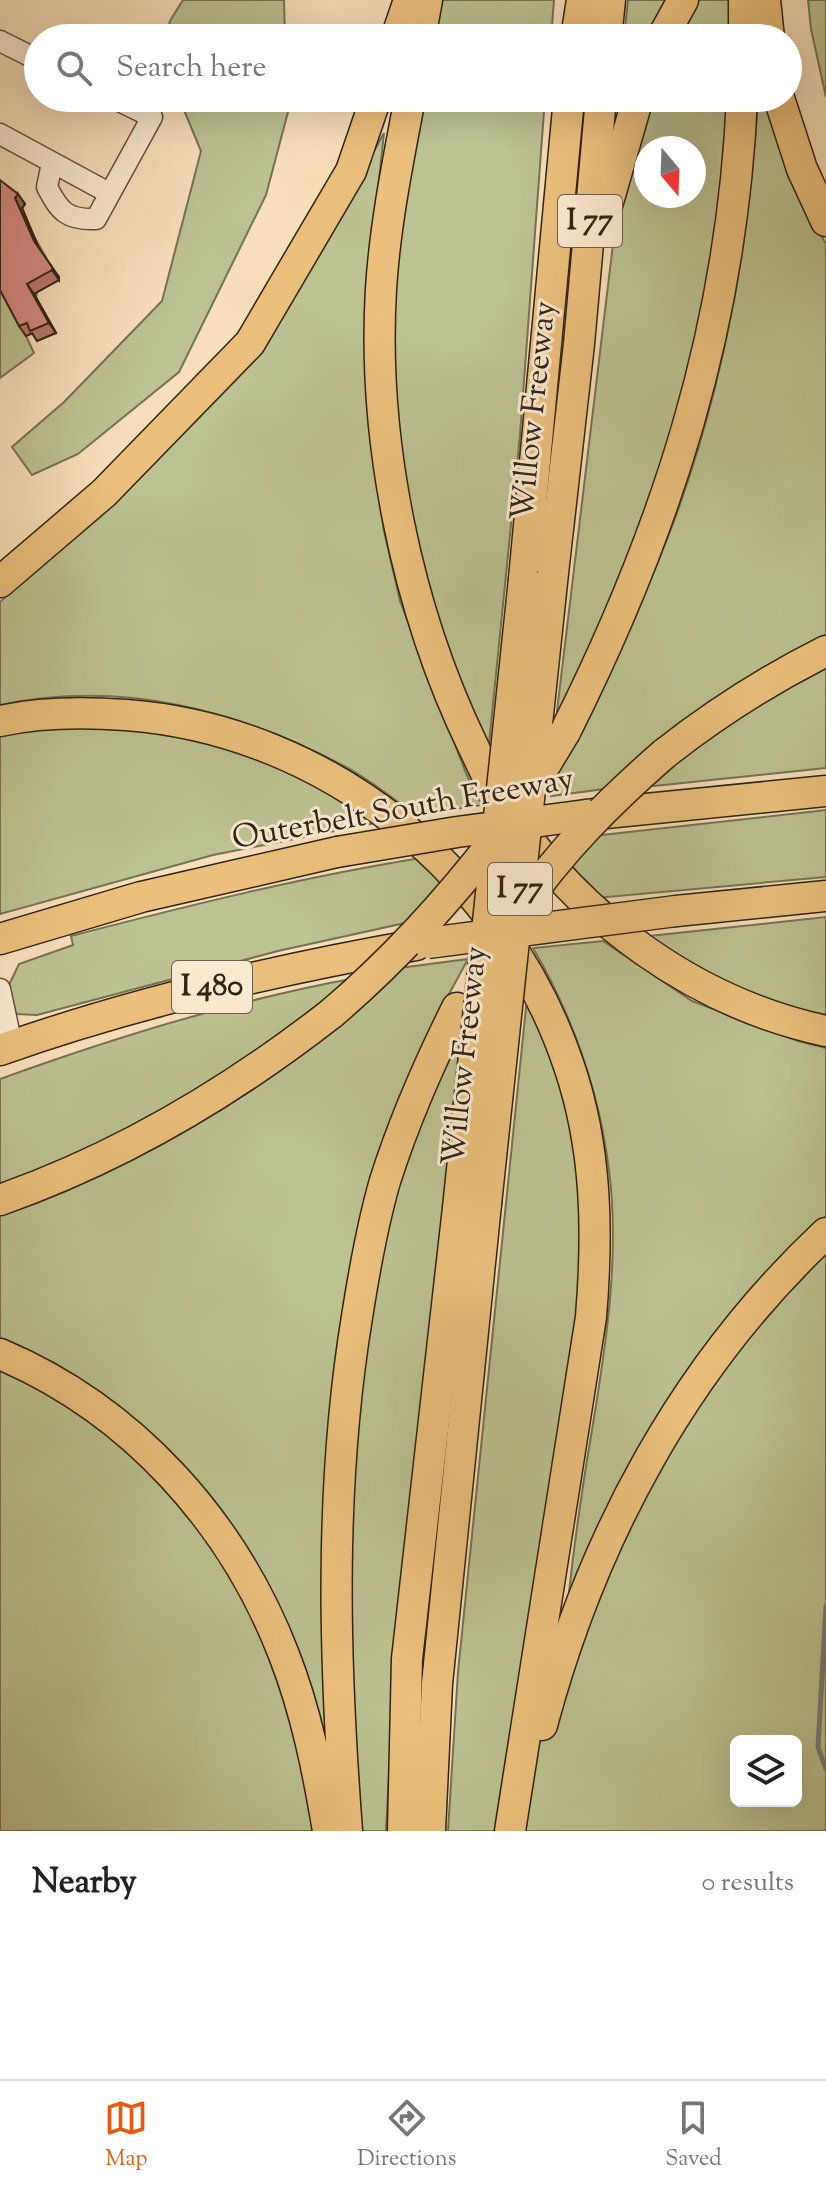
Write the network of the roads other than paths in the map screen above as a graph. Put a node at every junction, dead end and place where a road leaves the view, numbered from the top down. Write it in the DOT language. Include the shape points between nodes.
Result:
graph roads {
  1 [pos="409,0"];
  2 [pos="427,0"];
  3 [pos="568,0"];
  4 [pos="582,0"];
  5 [pos="610,0"];
  6 [pos="683,0"];
  7 [pos="744,0"];
  8 [pos="765,0"];
  9 [pos="401,24"];
  10 [pos="423,24"];
  11 [pos="569,24"];
  12 [pos="578,24"];
  13 [pos="607,24"];
  14 [pos="670,24"];
  15 [pos="744,24"];
  16 [pos="768,24"];
  17 [pos="0,41"];
  18 [pos="24,53"];
  19 [pos="142,112"];
  20 [pos="371,112"];
  21 [pos="407,112"];
  22 [pos="568,112"];
  23 [pos="600,112"];
  24 [pos="634,112"];
  25 [pos="741,112"];
  26 [pos="784,112"];
  27 [pos="0,134"];
  28 [pos="52,163"];
  29 [pos="109,193"];
  30 [pos="826,221"];
  31 [pos="579,344"];
  32 [pos="539,576"];
  33 [pos="0,582"];
  34 [pos="826,651"];
  35 [pos="0,721"];
  36 [pos="826,791"];
  37 [pos="826,896"];
  38 [pos="0,939"];
  39 [pos="0,989"];
  40 [pos="826,1031"];
  41 [pos="6,1048"];
  42 [pos="0,1200"];
  43 [pos="472,1206"];
  44 [pos="826,1233"];
  45 [pos="0,1354"];
  46 [pos="328,1831"];
  47 [pos="347,1831"];
  48 [pos="403,1831"];
  49 [pos="430,1831"];
  50 [pos="512,1831"];
  1 -- 9 [label="highway"];
  2 -- 10 [label="highway"];
  3 -- 11 [label="highway"];
  4 -- 12 [label="highway"];
  5 -- 13 [label="highway"];
  6 -- 14 [label="highway"];
  7 -- 15 [label="highway"];
  8 -- 16 [label="highway"];
  17 -- 18 [label="lane"];
  19 -- 29 [label="lane" via="152,117"];
  20 -- 33 [label="highway" via="351,171 250,343 104,493"];
  21 -- 40 [label="highway" via="381,289 383,397 413,582 461,721 506,808 597,914 681,974 775,1017"];
  22 -- 32 [label="highway, Willow Freeway / I 77"];
  23 -- 31 [label="highway, Willow Freeway / I 77"];
  24 -- 31 [label="highway" via="612,185"];
  25 -- 42 [label="highway, bridge" via="731,228 707,356 651,541 565,732 501,832 395,955 332,1013 253,1072 176,1120 48,1183"];
  26 -- 30 [label="highway"];
  27 -- 28 [label="lane"];
  28 -- 29 [label="lane"];
  28 -- 29 [label="lane" via="47,187 58,208 77,220 96,219"];
  31 -- 32 [label="highway, Willow Freeway / I 77"];
  32 -- 43 [label="highway, Willow Freeway / I 77, bridge"];
  34 -- 47 [label="highway, bridge" via="707,721 617,795 542,878 495,946 457,1008 416,1094 369,1244 349,1364 335,1620"];
  35 -- 50 [label="highway" via="94,712 156,717 221,730 315,768 399,822 445,865 490,918 539,992 582,1112 596,1239 589,1333"];
  36 -- 38 [label="highway, Outerbelt South Freeway, bridge" via="586,815 337,852 141,897"];
  37 -- 41 [label="highway, I 480, bridge" via="428,943 301,966 123,1010"];
  39 -- 41 [label="lane"];
  43 -- 48 [label="highway, Willow Freeway / I 77" via="407,1659"];
  43 -- 49 [label="highway, Willow Freeway / I 77"];
  44 -- 50 [label="highway" via="775,1285 702,1376 640,1473 575,1620"];
  45 -- 46 [label="highway" via="69,1389 150,1451 235,1554 284,1655 311,1740"];
}
